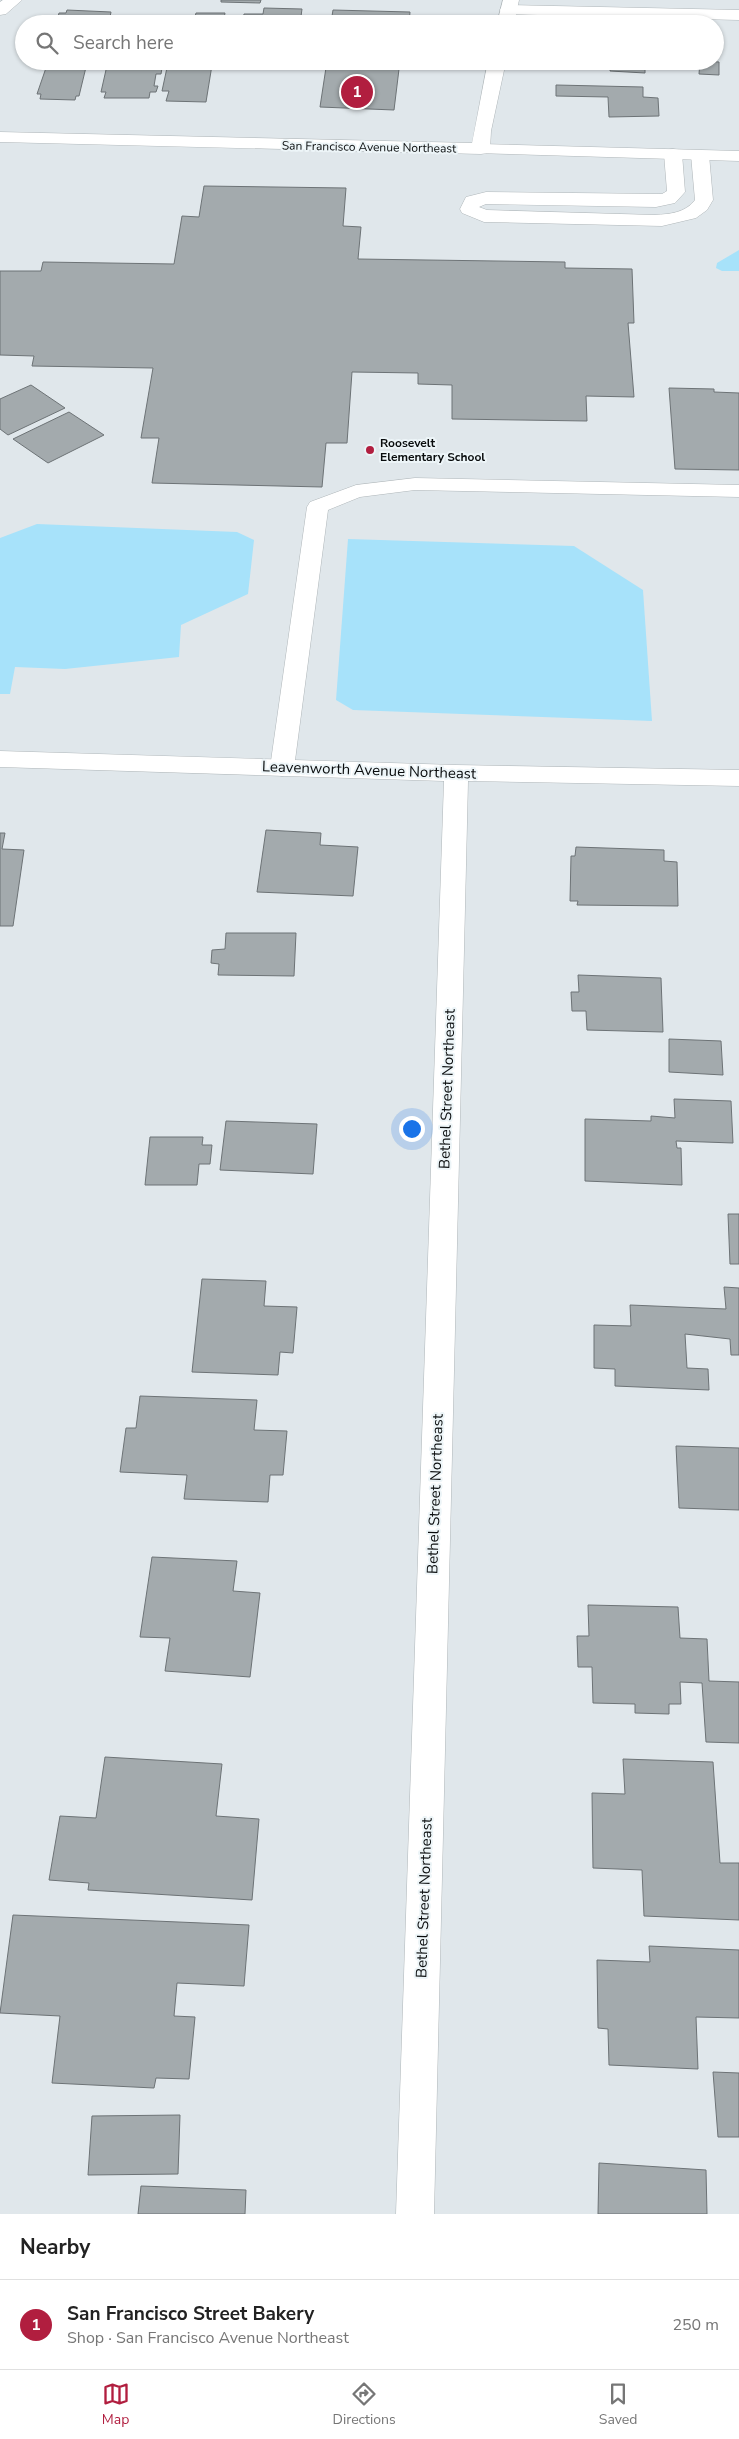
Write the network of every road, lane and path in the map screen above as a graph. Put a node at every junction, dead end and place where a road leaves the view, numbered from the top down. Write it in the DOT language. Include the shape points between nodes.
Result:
graph roads {
  1 [pos="14,0"];
  2 [pos="0,10"];
  3 [pos="508,11"];
  4 [pos="739,15"];
  5 [pos="495,70"];
  6 [pos="0,137"];
  7 [pos="481,149"];
  8 [pos="672,154"];
  9 [pos="700,155"];
  10 [pos="739,156"];
  11 [pos="739,491"];
  12 [pos="0,759"];
  13 [pos="282,768"];
  14 [pos="456,773"];
  15 [pos="739,778"];
  16 [pos="415,2214"];
  1 -- 2 [label="street"];
  3 -- 4 [label="street"];
  5 -- 7 [label="street"];
  6 -- 7 [label="street, San Francisco Avenue Northeast"];
  7 -- 8 [label="street, San Francisco Avenue Northeast"];
  8 -- 9 [label="street, San Francisco Avenue Northeast"];
  8 -- 9 [label="street" via="676,192 668,199 486,198 473,201 469,209 484,216 655,221 678,218 702,206"];
  9 -- 10 [label="street, San Francisco Avenue Northeast"];
  11 -- 13 [label="street" via="415,484 356,491 318,507"];
  12 -- 13 [label="street, Leavenworth Avenue Northeast"];
  13 -- 14 [label="street, Leavenworth Avenue Northeast"];
  14 -- 15 [label="street, Leavenworth Avenue Northeast"];
  14 -- 16 [label="street, Bethel Street Northeast"];
}
